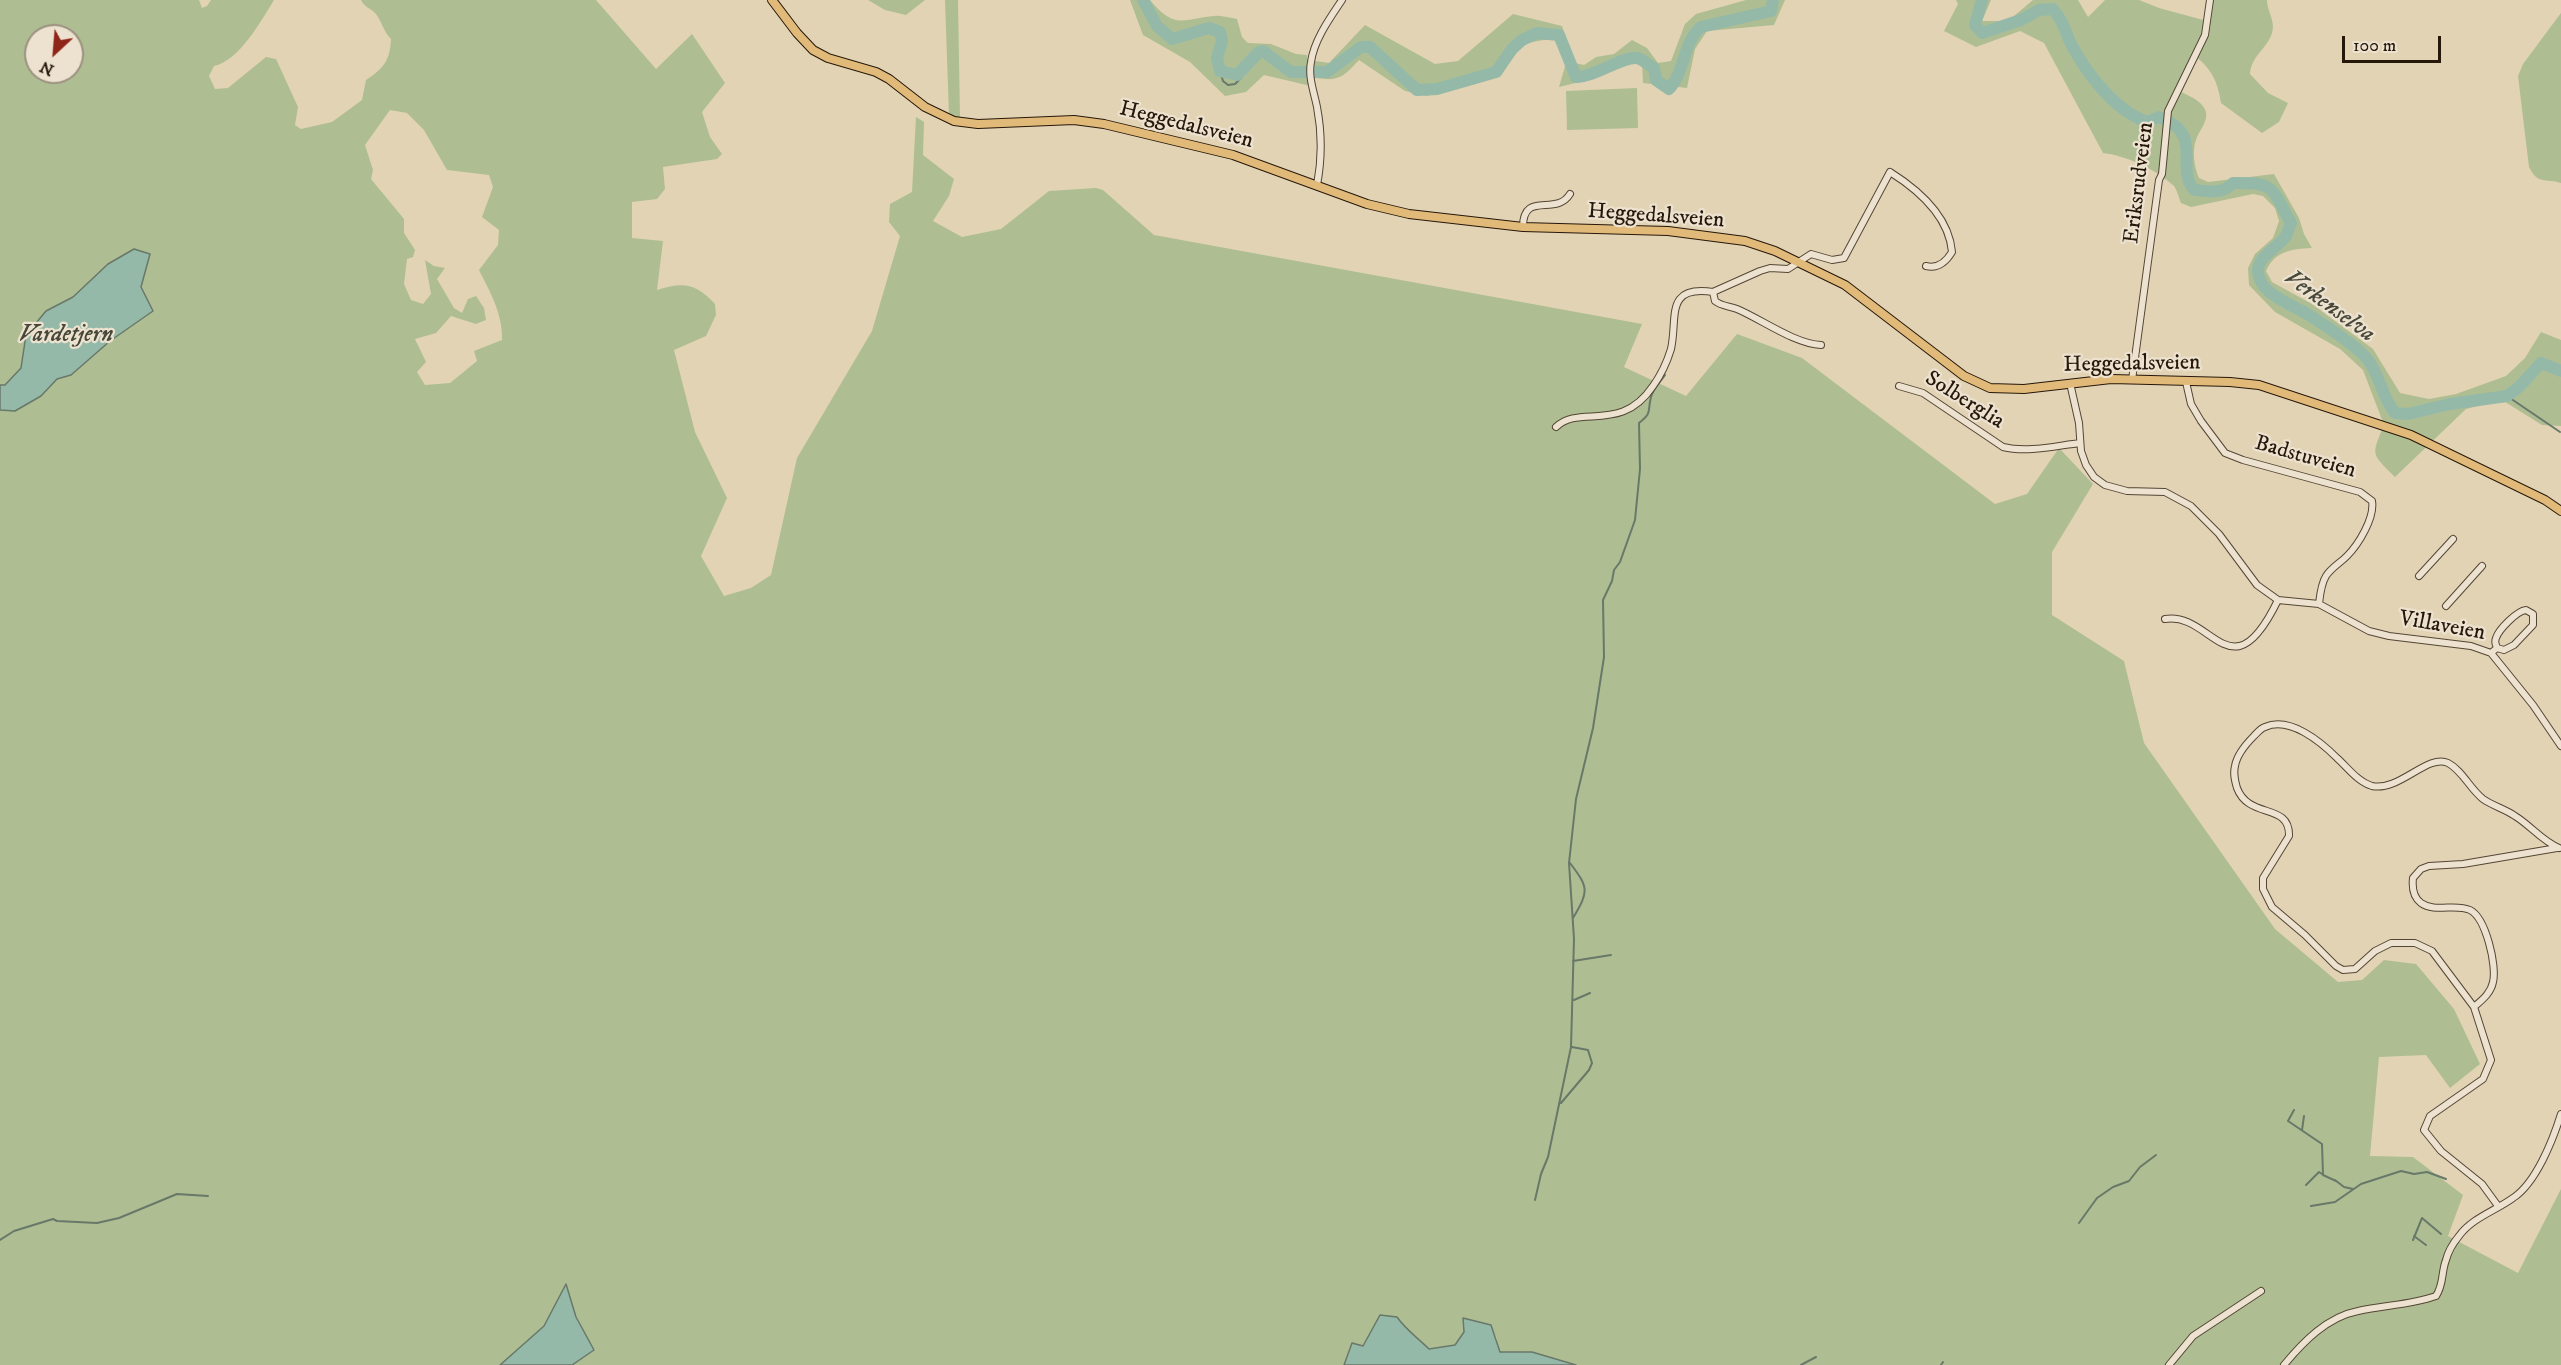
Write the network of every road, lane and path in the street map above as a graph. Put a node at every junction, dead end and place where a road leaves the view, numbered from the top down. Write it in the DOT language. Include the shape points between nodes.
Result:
graph roads {
  1 [pos="772,0"];
  2 [pos="1342,0"];
  3 [pos="2210,0"];
  4 [pos="1317,185"];
  5 [pos="1570,194"];
  6 [pos="1522,227"];
  7 [pos="1797,261"];
  8 [pos="1926,266"];
  9 [pos="1713,292"];
  10 [pos="1821,345"];
  11 [pos="2132,380"];
  12 [pos="2186,382"];
  13 [pos="2070,383"];
  14 [pos="1899,386"];
  15 [pos="1556,427"];
  16 [pos="2080,442"];
  17 [pos="2561,511"];
  18 [pos="2453,539"];
  19 [pos="2482,567"];
  20 [pos="2419,576"];
  21 [pos="2278,600"];
  22 [pos="2319,604"];
  23 [pos="2446,606"];
  24 [pos="2165,619"];
  25 [pos="2494,651"];
  26 [pos="2561,746"];
  27 [pos="2560,848"];
  28 [pos="2474,1007"];
  29 [pos="2561,1114"];
  30 [pos="2499,1206"];
  31 [pos="2261,1291"];
  32 [pos="2169,1365"];
  33 [pos="2284,1365"];
  1 -- 4 [label="main road, Heggedalsveien" via="813,50 876,72 925,107 954,121 1089,121 1232,154"];
  2 -- 4 [label="street" via="1316,45 1310,73 1321,133"];
  3 -- 11 [label="street, Eriksrudveien" via="2205,35 2171,101 2167,120"];
  4 -- 6 [label="main road, Heggedalsveien" via="1394,212"];
  5 -- 6 [label="street" via="1560,202 1527,209"];
  6 -- 7 [label="main road, Heggedalsveien" via="1668,231 1745,242"];
  7 -- 8 [label="street" via="1811,254 1832,260 1844,258 1890,172 1938,214 1946,232 1952,248 1949,256 1943,264"];
  7 -- 9 [label="street" via="1788,269 1760,271"];
  7 -- 13 [label="main road, Heggedalsveien" via="1857,293 1978,383 2006,390"];
  9 -- 10 [label="street" via="1714,301 1720,305"];
  9 -- 15 [label="street" via="1695,292 1676,303 1667,359 1643,399 1624,412 1568,419"];
  11 -- 12 [label="main road, Heggedalsveien"];
  11 -- 13 [label="main road, Heggedalsveien"];
  12 -- 17 [label="main road, Heggedalsveien" via="2259,385 2384,425 2436,446"];
  12 -- 22 [label="street, Badstuveien" via="2191,404 2225,453 2360,492 2372,501 2362,534 2324,580"];
  13 -- 16 [label="street"];
  14 -- 16 [label="street, Solberglia" via="1923,393 2003,447 2030,449"];
  16 -- 21 [label="street" via="2086,465 2104,485 2127,491 2165,492 2192,506 2219,534 2257,585"];
  18 -- 20 [label="street"];
  19 -- 23 [label="street"];
  21 -- 22 [label="street, Villaveien"];
  21 -- 24 [label="street" via="2257,632 2239,646 2221,644 2182,620"];
  22 -- 25 [label="street, Villaveien" via="2369,631"];
  25 -- 25 [label="street" via="2514,645 2533,624 2534,615 2520,611 2497,635"];
  25 -- 26 [label="street, Villaveien"];
  27 -- 28 [label="street" via="2429,866 2413,878 2413,891 2421,903 2435,908 2461,907 2479,916 2493,964 2493,984"];
  27 -- 28 [label="street" via="2482,798 2445,761 2381,787 2366,783 2317,741 2294,728 2264,727 2241,752 2234,776 2241,797 2256,808 2281,816 2289,829 2289,836 2264,878 2263,889 2272,907 2343,970 2355,969 2391,943 2415,943 2426,948"];
  28 -- 30 [label="street" via="2491,1060 2488,1071 2483,1079 2430,1116 2424,1130 2441,1151 2482,1184"];
  29 -- 30 [label="street" via="2537,1169 2514,1198"];
  30 -- 33 [label="street" via="2460,1235 2445,1261 2442,1288 2436,1296 2355,1311 2325,1325 2301,1344"];
  31 -- 32 [label="street" via="2193,1336"];
}
